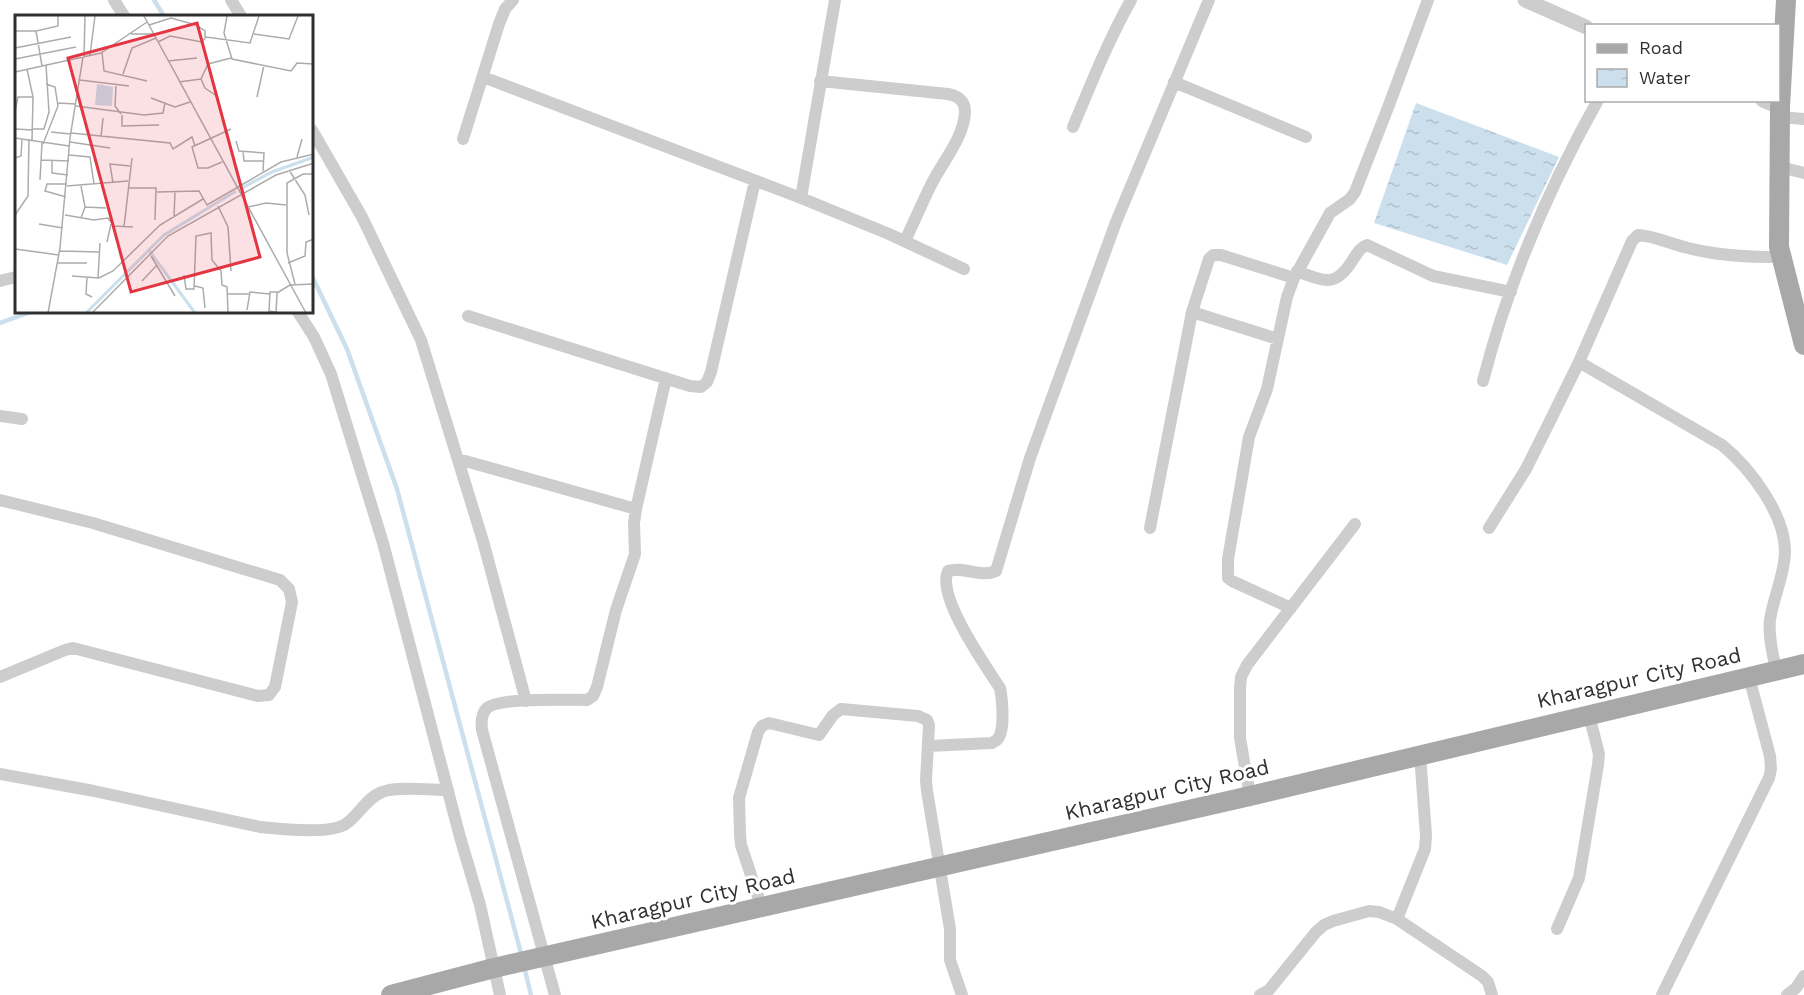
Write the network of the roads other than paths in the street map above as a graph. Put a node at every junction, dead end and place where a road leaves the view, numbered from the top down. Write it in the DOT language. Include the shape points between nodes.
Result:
graph roads {
  1 [pos="114,0"];
  2 [pos="231,0"];
  3 [pos="513,0"];
  4 [pos="835,0"];
  5 [pos="1131,0"];
  6 [pos="1209,0"];
  7 [pos="1428,0"];
  8 [pos="1525,0"];
  9 [pos="1786,0"];
  10 [pos="123,15"];
  11 [pos="240,15"];
  12 [pos="1585,26"];
  13 [pos="1780,59"];
  14 [pos="483,77"];
  15 [pos="820,81"];
  16 [pos="1174,82"];
  17 [pos="1597,102"];
  18 [pos="1775,108"];
  19 [pos="1804,119"];
  20 [pos="1073,127"];
  21 [pos="314,133"];
  22 [pos="1306,137"];
  23 [pos="463,140"];
  24 [pos="1780,167"];
  25 [pos="1804,173"];
  26 [pos="755,181"];
  27 [pos="801,198"];
  28 [pos="905,241"];
  29 [pos="1781,257"];
  30 [pos="964,269"];
  31 [pos="1295,275"];
  32 [pos="15,277"];
  33 [pos="0,281"];
  34 [pos="1511,292"];
  35 [pos="1192,312"];
  36 [pos="299,314"];
  37 [pos="468,316"];
  38 [pos="1278,339"];
  39 [pos="1804,345"];
  40 [pos="1579,362"];
  41 [pos="666,378"];
  42 [pos="1483,381"];
  43 [pos="0,416"];
  44 [pos="22,420"];
  45 [pos="458,459"];
  46 [pos="0,500"];
  47 [pos="636,509"];
  48 [pos="1355,524"];
  49 [pos="1150,528"];
  50 [pos="1488,528"];
  51 [pos="1291,608"];
  52 [pos="1804,664"];
  53 [pos="1776,670"];
  54 [pos="0,677"];
  55 [pos="1749,677"];
  56 [pos="526,701"];
  57 [pos="1589,715"];
  58 [pos="928,747"];
  59 [pos="1420,755"];
  60 [pos="0,774"];
  61 [pos="448,790"];
  62 [pos="1250,796"];
  63 [pos="941,867"];
  64 [pos="762,908"];
  65 [pos="1397,919"];
  66 [pos="1557,929"];
  67 [pos="542,959"];
  68 [pos="503,967"];
  69 [pos="1804,976"];
  70 [pos="391,995"];
  71 [pos="500,995"];
  72 [pos="555,995"];
  73 [pos="962,995"];
  74 [pos="1260,995"];
  75 [pos="1492,995"];
  76 [pos="1662,995"];
  77 [pos="1787,995"];
  1 -- 10 [label="street"];
  2 -- 11 [label="street"];
  3 -- 14 [label="street" via="505,9"];
  4 -- 15 [label="street"];
  5 -- 20 [label="street" via="1116,25"];
  6 -- 16 [label="street"];
  7 -- 31 [label="street" via="1355,192 1330,213"];
  8 -- 12 [label="street"];
  9 -- 13 [label="main road"];
  14 -- 23 [label="street"];
  14 -- 26 [label="street"];
  15 -- 27 [label="street"];
  15 -- 28 [label="street" via="948,94 963,102 965,111 959,134"];
  16 -- 22 [label="street"];
  16 -- 58 [label="street" via="1116,222 1042,424 996,571 989,574 953,569 945,578 954,612 1000,688 1002,730 992,743"];
  17 -- 34 [label="street" via="1553,189"];
  18 -- 19 [label="street"];
  18 -- 24 [label="main road"];
  21 -- 45 [label="street" via="362,217 422,340"];
  24 -- 25 [label="street"];
  24 -- 29 [label="main road"];
  26 -- 27 [label="street"];
  26 -- 41 [label="street" via="707,382 701,387 690,386"];
  27 -- 28 [label="street"];
  28 -- 30 [label="street"];
  29 -- 39 [label="main road"];
  29 -- 40 [label="street" via="1689,249 1638,235"];
  31 -- 34 [label="street" via="1333,280 1348,269 1367,245 1433,276"];
  31 -- 35 [label="street" via="1213,255"];
  31 -- 38 [label="street"];
  32 -- 33 [label="street"];
  34 -- 42 [label="street"];
  35 -- 38 [label="street"];
  35 -- 49 [label="street"];
  36 -- 61 [label="street" via="314,337 334,385 383,543"];
  37 -- 41 [label="street"];
  38 -- 51 [label="street" via="1265,395 1249,437 1227,570 1232,581"];
  40 -- 50 [label="street" via="1526,469"];
  40 -- 53 [label="street" via="1722,445 1756,482 1779,519 1785,540 1783,572 1770,619"];
  41 -- 47 [label="street"];
  43 -- 44 [label="street"];
  45 -- 47 [label="street"];
  45 -- 56 [label="street"];
  46 -- 54 [label="street" via="93,523 280,580 289,589 292,602 275,687 269,695 258,696 73,648"];
  47 -- 56 [label="street" via="635,554 593,696 587,700"];
  48 -- 51 [label="street"];
  51 -- 62 [label="street" via="1241,677 1240,738"];
  52 -- 53 [label="main road, Kharagpur City Road"];
  53 -- 55 [label="main road, Kharagpur City Road"];
  55 -- 57 [label="main road, Kharagpur City Road"];
  55 -- 76 [label="street" via="1772,769"];
  56 -- 67 [label="street" via="496,704 488,708 481,720"];
  57 -- 59 [label="main road, Kharagpur City Road"];
  57 -- 66 [label="street" via="1598,765 1579,878"];
  58 -- 63 [label="street" via="927,791"];
  58 -- 64 [label="street" via="929,725 918,716 841,709 819,735 769,723 762,726 739,798 741,845"];
  59 -- 62 [label="main road, Kharagpur City Road"];
  59 -- 65 [label="street" via="1425,849"];
  60 -- 61 [label="street" via="281,829 334,830 382,792"];
  61 -- 68 [label="street" via="480,904"];
  62 -- 63 [label="main road, Kharagpur City Road"];
  63 -- 64 [label="main road, Kharagpur City Road"];
  63 -- 73 [label="street" via="950,960"];
  64 -- 67 [label="main road, Kharagpur City Road"];
  65 -- 74 [label="street" via="1369,911 1324,925 1269,990"];
  65 -- 75 [label="street" via="1482,976"];
  67 -- 68 [label="main road, Kharagpur City Road"];
  67 -- 72 [label="street"];
  68 -- 70 [label="main road, Kharagpur City Road"];
  68 -- 71 [label="street"];
  69 -- 77 [label="street"];
}
